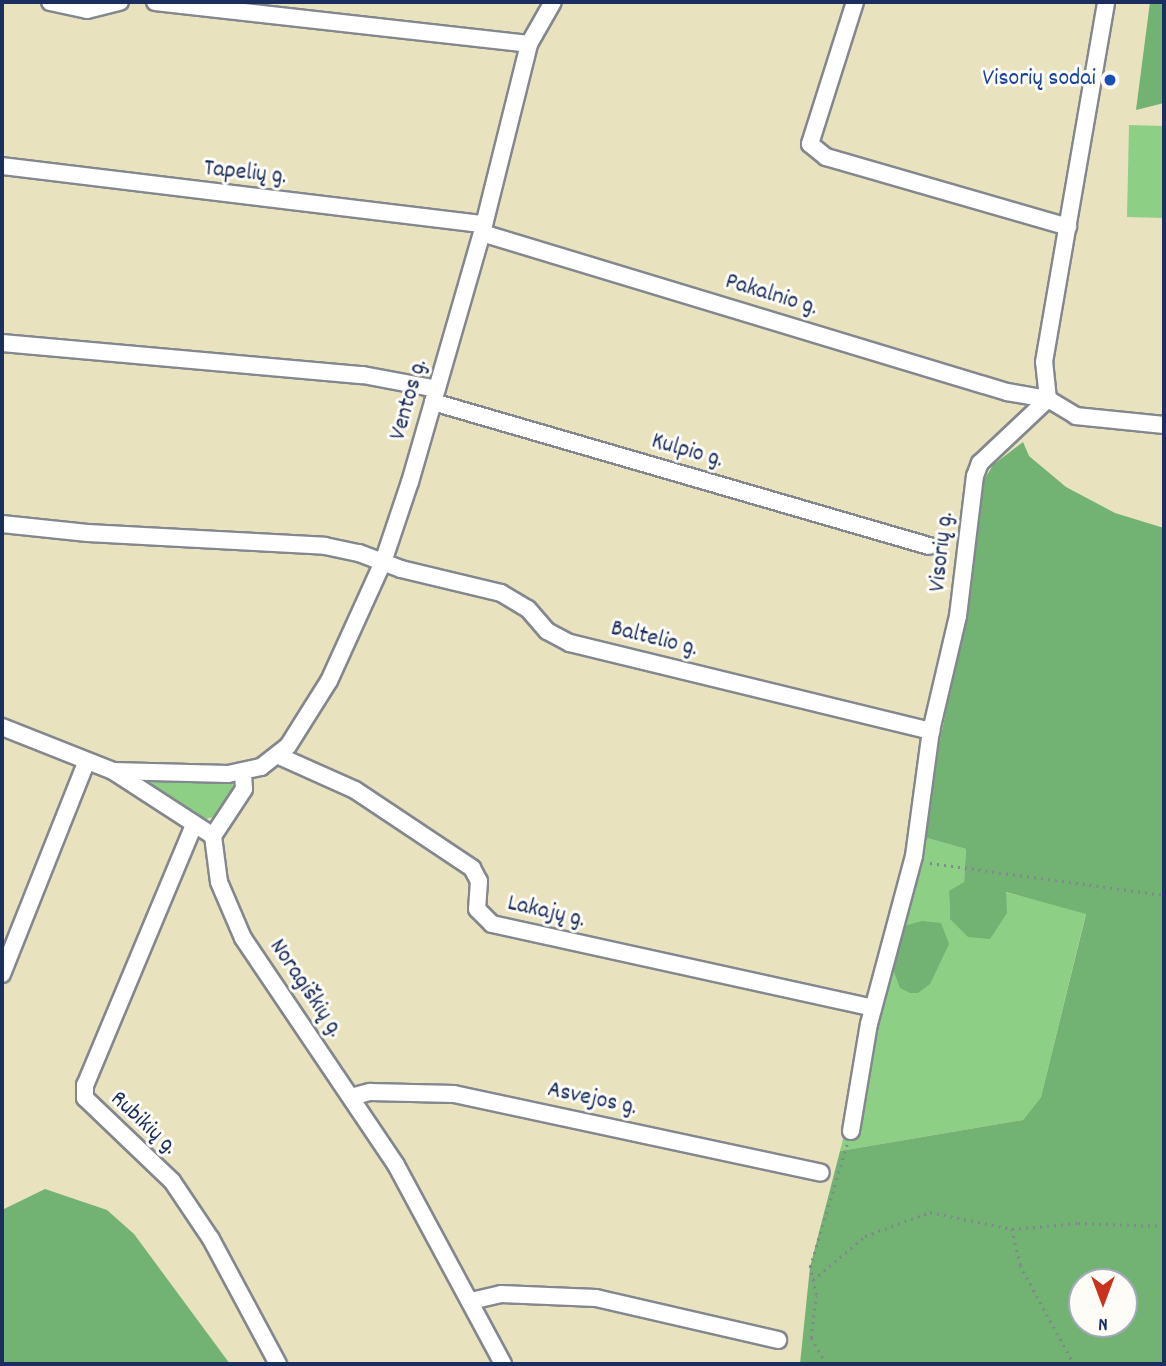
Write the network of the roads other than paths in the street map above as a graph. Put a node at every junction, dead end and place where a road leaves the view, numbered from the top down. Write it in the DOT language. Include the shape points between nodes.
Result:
graph roads {
  1 [pos="50,2"];
  2 [pos="120,2"];
  3 [pos="155,2"];
  4 [pos="553,2"];
  5 [pos="855,2"];
  6 [pos="1104,2"];
  7 [pos="529,44"];
  8 [pos="2,166"];
  9 [pos="1068,228"];
  10 [pos="483,229"];
  11 [pos="2,343"];
  12 [pos="435,396"];
  13 [pos="1048,399"];
  14 [pos="1164,425"];
  15 [pos="2,524"];
  16 [pos="929,546"];
  17 [pos="383,562"];
  18 [pos="2,727"];
  19 [pos="931,731"];
  20 [pos="279,756"];
  21 [pos="86,763"];
  22 [pos="113,771"];
  23 [pos="243,773"];
  24 [pos="194,825"];
  25 [pos="213,836"];
  26 [pos="2,974"];
  27 [pos="873,1008"];
  28 [pos="351,1097"];
  29 [pos="851,1131"];
  30 [pos="821,1173"];
  31 [pos="471,1301"];
  32 [pos="778,1340"];
  33 [pos="278,1364"];
  34 [pos="503,1364"];
  1 -- 2 [label="street" via="87,10"];
  3 -- 7 [label="street"];
  4 -- 7 [label="street, Ventos g."];
  5 -- 9 [label="street" via="810,144 826,157"];
  6 -- 9 [label="street"];
  7 -- 10 [label="street, Ventos g."];
  8 -- 10 [label="street, Tapelių g."];
  9 -- 13 [label="street" via="1044,362"];
  10 -- 12 [label="street, Ventos g."];
  10 -- 13 [label="street, Pakalnio g." via="1007,392"];
  11 -- 12 [label="street, Kulpio g." via="363,375"];
  12 -- 16 [label="street, Kulpio g."];
  12 -- 17 [label="street, Ventos g."];
  13 -- 14 [label="street, Pakalnio g." via="1076,416"];
  13 -- 19 [label="street, Visorių g." via="980,463 975,476 958,616"];
  15 -- 17 [label="street, Baltelio g." via="325,546"];
  17 -- 19 [label="street, Baltelio g." via="501,593 528,609 547,631 570,643"];
  17 -- 20 [label="street, Ventos g." via="329,681"];
  18 -- 21 [label="street"];
  19 -- 27 [label="street, Visorių g." via="914,856"];
  20 -- 23 [label="street"];
  20 -- 27 [label="street, Lakajų g." via="355,790 472,868 479,881 477,909 492,924"];
  21 -- 22 [label="street"];
  21 -- 26 [label="street"];
  22 -- 23 [label="street"];
  22 -- 24 [label="street"];
  23 -- 25 [label="street" via="244,789"];
  24 -- 25 [label="street"];
  24 -- 33 [label="street, Rubikių g." via="85,1085 85,1098 172,1181 211,1239"];
  25 -- 28 [label="street, Noragiškių g." via="219,882 233,919 271,983"];
  27 -- 29 [label="street, Visorių g."];
  28 -- 30 [label="street, Asvejos g." via="454,1094"];
  28 -- 31 [label="street, Noragiškių g." via="396,1165"];
  31 -- 32 [label="street" via="500,1294 596,1298"];
  31 -- 34 [label="street, Noragiškių g."];
}
